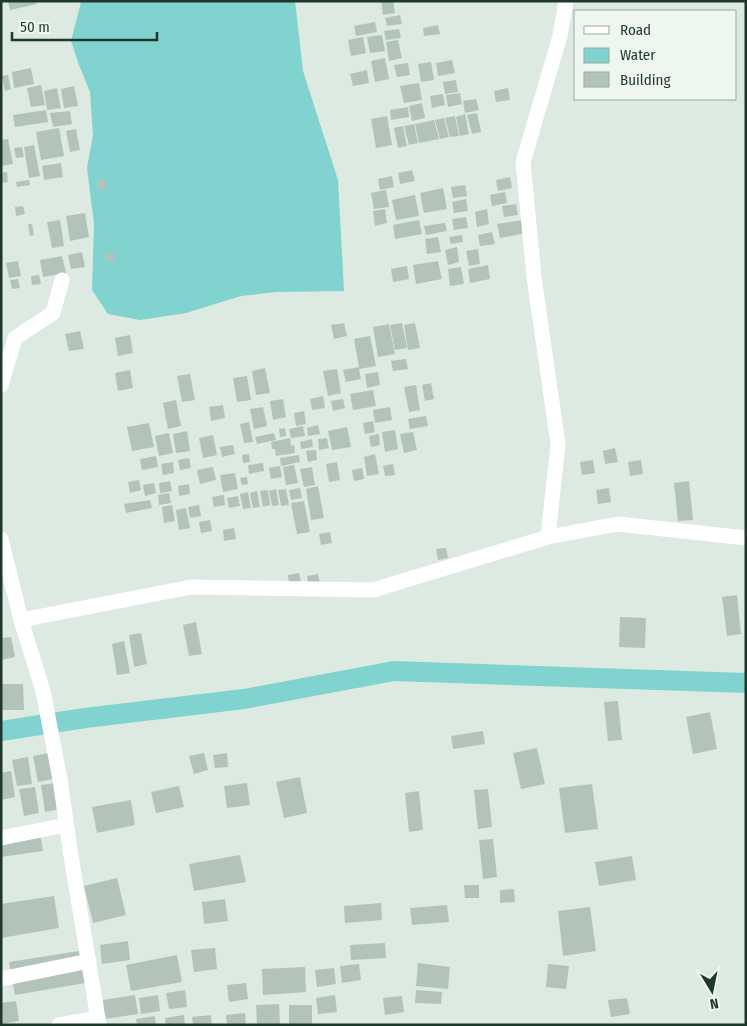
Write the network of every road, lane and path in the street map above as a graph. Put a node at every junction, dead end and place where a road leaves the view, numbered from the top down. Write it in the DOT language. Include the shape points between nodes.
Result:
graph roads {
  1 [pos="566,1"];
  2 [pos="62,280"];
  3 [pos="1,384"];
  4 [pos="548,537"];
  5 [pos="746,538"];
  6 [pos="1,539"];
  7 [pos="21,620"];
  8 [pos="66,825"];
  9 [pos="1,838"];
  10 [pos="89,961"];
  11 [pos="1,979"];
  12 [pos="99,1022"];
  13 [pos="59,1025"];
  1 -- 4 [label="street" via="560,36 523,162 534,277 558,444"];
  2 -- 3 [label="street" via="53,313 15,338"];
  4 -- 5 [label="street" via="618,524"];
  4 -- 7 [label="street" via="373,590 191,587"];
  6 -- 7 [label="street"];
  7 -- 8 [label="street" via="42,691"];
  8 -- 9 [label="street"];
  8 -- 10 [label="street"];
  10 -- 11 [label="street"];
  10 -- 12 [label="street"];
  12 -- 13 [label="street"];
}
